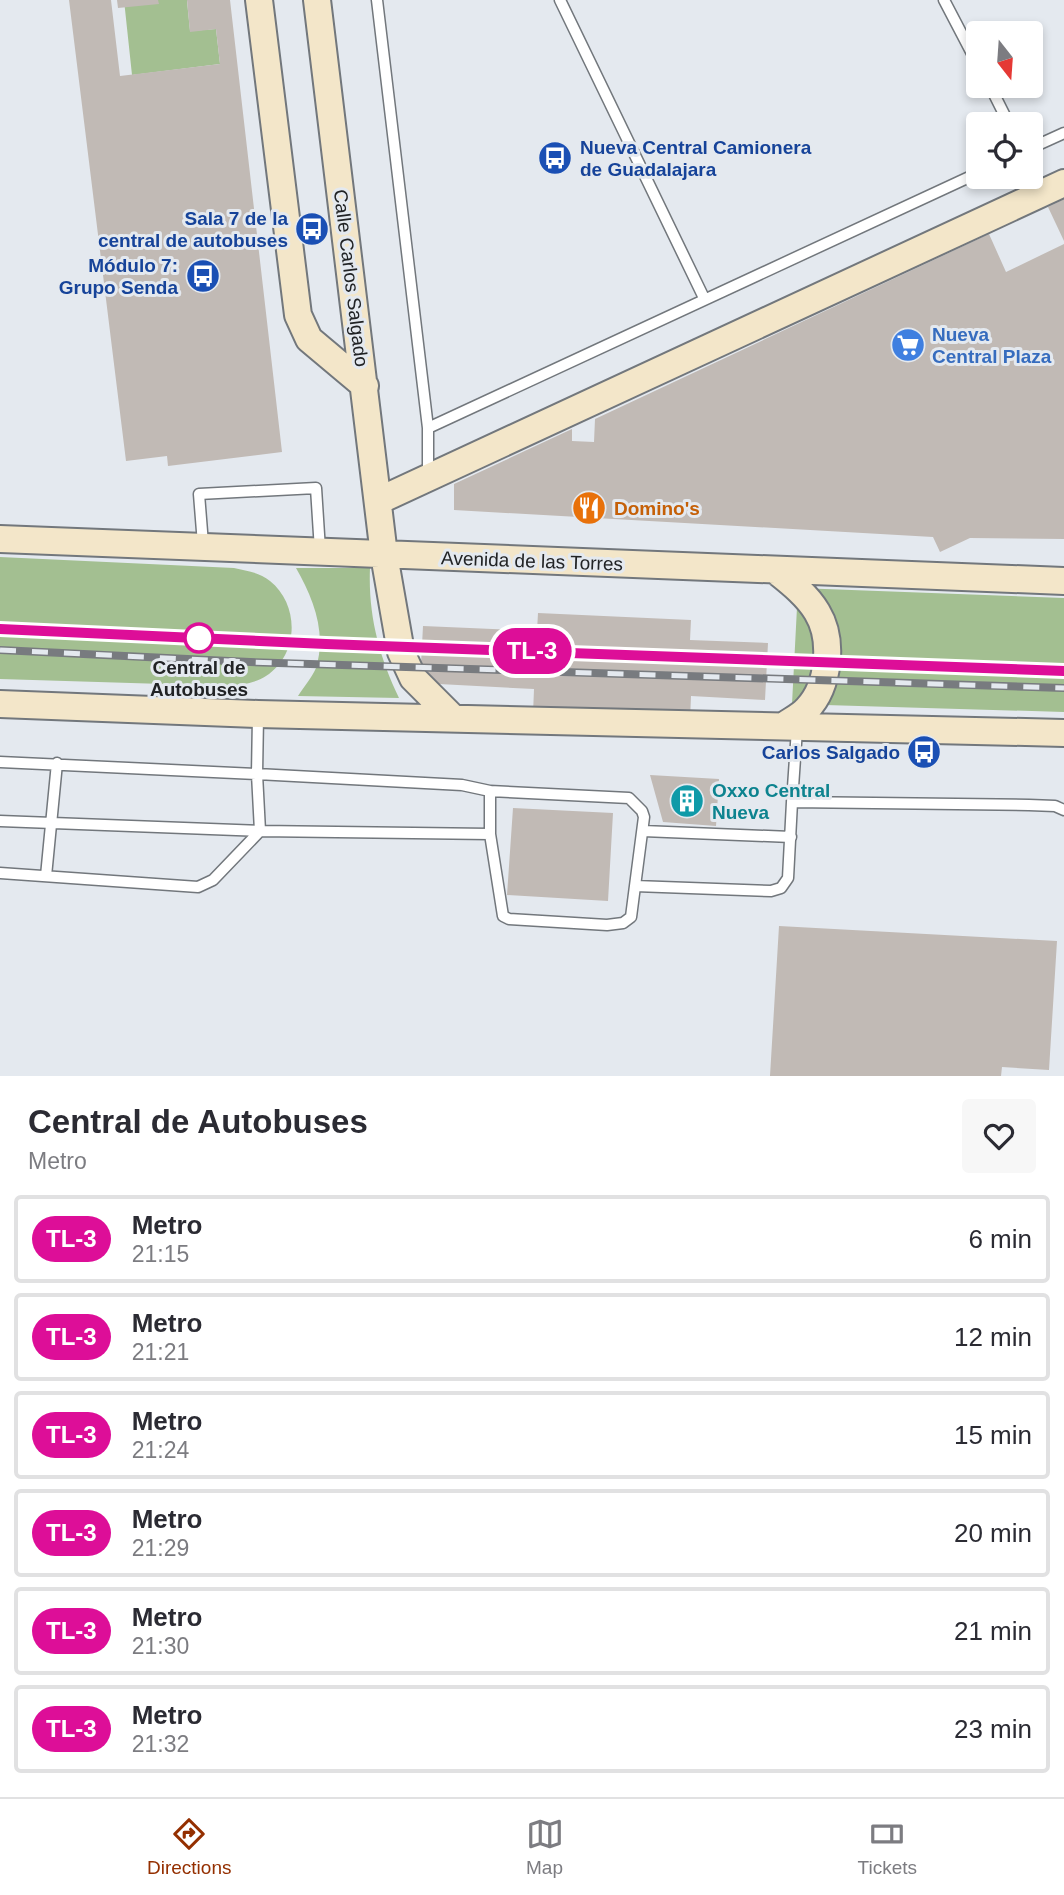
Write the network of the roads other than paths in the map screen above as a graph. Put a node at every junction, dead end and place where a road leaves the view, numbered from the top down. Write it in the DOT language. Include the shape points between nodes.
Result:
graph roads {
  1 [pos="259,0"];
  2 [pos="317,0"];
  3 [pos="377,0"];
  4 [pos="560,0"];
  5 [pos="944,0"];
  6 [pos="966,42"];
  7 [pos="1064,133"];
  8 [pos="1043,143"];
  9 [pos="966,178"];
  10 [pos="1064,183"];
  11 [pos="704,298"];
  12 [pos="365,386"];
  13 [pos="428,428"];
  14 [pos="428,478"];
  15 [pos="378,501"];
  16 [pos="0,539"];
  17 [pos="204,548"];
  18 [pos="320,553"];
  19 [pos="384,555"];
  20 [pos="775,570"];
  21 [pos="1064,581"];
  22 [pos="0,704"];
  23 [pos="258,714"];
  24 [pos="452,717"];
  25 [pos="791,726"];
  26 [pos="1064,733"];
  27 [pos="0,762"];
  28 [pos="57,763"];
  29 [pos="257,774"];
  30 [pos="490,791"];
  31 [pos="792,802"];
  32 [pos="1064,810"];
  33 [pos="0,821"];
  34 [pos="51,822"];
  35 [pos="260,831"];
  36 [pos="643,831"];
  37 [pos="490,834"];
  38 [pos="790,837"];
  39 [pos="0,873"];
  40 [pos="46,876"];
  41 [pos="635,886"];
  1 -- 12 [label="street" via="298,315 309,339"];
  2 -- 12 [label="street, Calle Carlos Salgado"];
  3 -- 13 [label="lane"];
  4 -- 11 [label="lane"];
  5 -- 6 [label="lane"];
  7 -- 8 [label="lane"];
  9 -- 11 [label="lane"];
  10 -- 14 [label="street"];
  11 -- 13 [label="lane"];
  12 -- 15 [label="street, Calle Carlos Salgado"];
  13 -- 14 [label="lane"];
  14 -- 15 [label="street"];
  15 -- 19 [label="street, Calle Carlos Salgado"];
  16 -- 17 [label="street, Avenida de las Torres"];
  17 -- 18 [label="street, Avenida de las Torres"];
  17 -- 18 [label="lane" via="199,494 316,488"];
  18 -- 19 [label="street, Avenida de las Torres"];
  19 -- 20 [label="street, Avenida de las Torres"];
  19 -- 24 [label="street, Calle Carlos Salgado" via="401,652 413,678"];
  20 -- 21 [label="street, Avenida de las Torres"];
  20 -- 25 [label="street" via="810,602 826,637 827,666 819,690"];
  22 -- 23 [label="street"];
  23 -- 24 [label="street"];
  23 -- 29 [label="lane"];
  24 -- 25 [label="street"];
  25 -- 26 [label="street"];
  25 -- 31 [label="lane"];
  27 -- 28 [label="lane"];
  28 -- 29 [label="lane"];
  28 -- 34 [label="lane"];
  29 -- 30 [label="lane" via="462,785"];
  29 -- 35 [label="lane"];
  30 -- 36 [label="lane" via="629,798 642,811"];
  30 -- 37 [label="lane"];
  31 -- 32 [label="lane" via="1038,805"];
  31 -- 38 [label="lane"];
  33 -- 34 [label="lane"];
  34 -- 35 [label="lane"];
  34 -- 40 [label="lane"];
  35 -- 37 [label="lane"];
  35 -- 40 [label="lane" via="204,886"];
  36 -- 38 [label="lane"];
  36 -- 41 [label="lane"];
  37 -- 41 [label="lane" via="500,908 506,918 623,923 631,917"];
  38 -- 41 [label="lane" via="788,878 777,890"];
  39 -- 40 [label="lane"];
}
